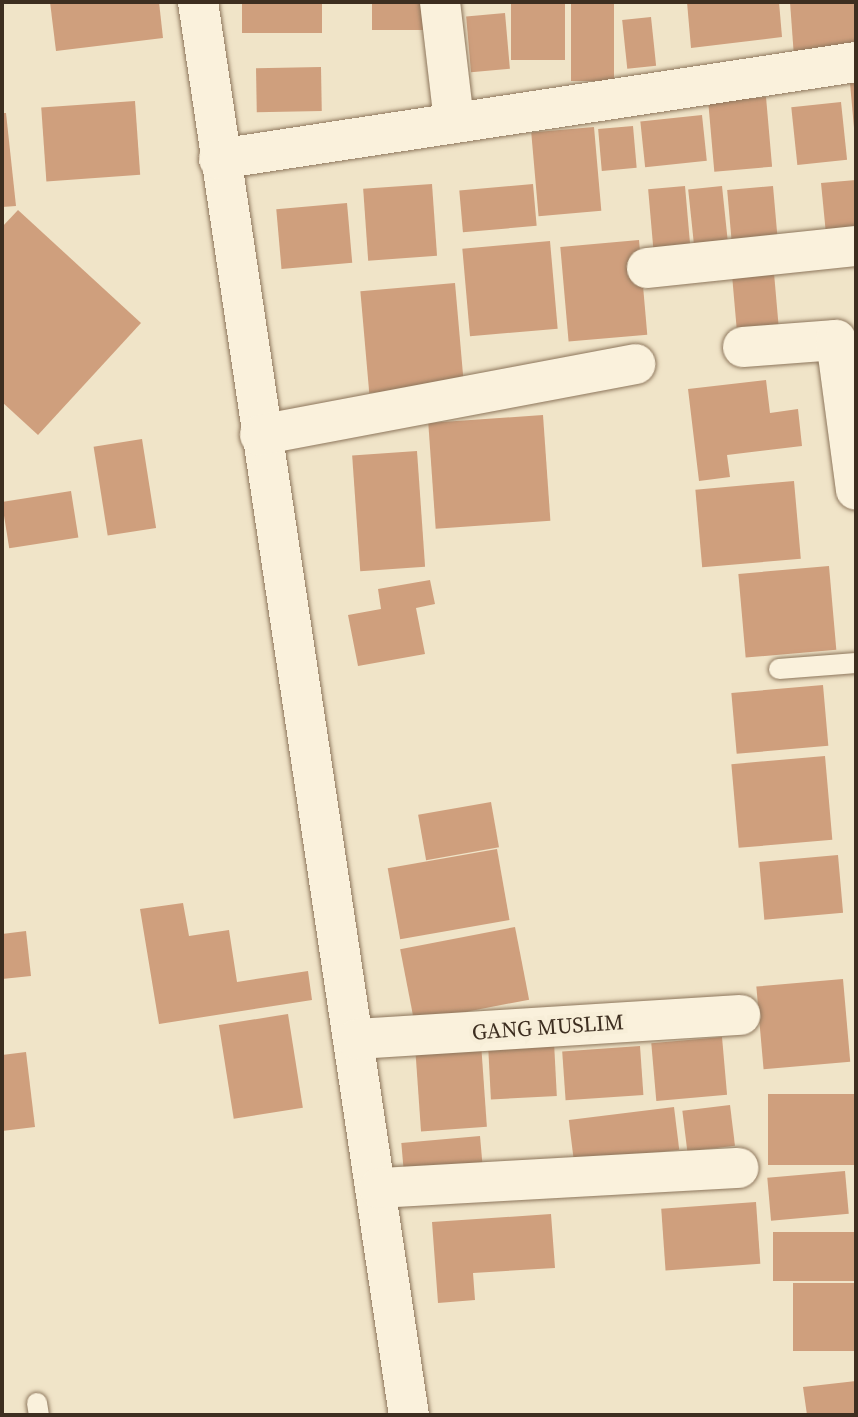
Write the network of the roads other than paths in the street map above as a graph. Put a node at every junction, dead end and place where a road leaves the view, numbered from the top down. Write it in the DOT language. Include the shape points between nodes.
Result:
graph roads {
  1 [pos="198,2"];
  2 [pos="440,2"];
  3 [pos="856,62"];
  4 [pos="454,121"];
  5 [pos="219,159"];
  6 [pos="856,246"];
  7 [pos="647,268"];
  8 [pos="743,347"];
  9 [pos="635,364"];
  10 [pos="260,435"];
  11 [pos="856,490"];
  12 [pos="856,663"];
  13 [pos="779,669"];
  14 [pos="740,1015"];
  15 [pos="357,1039"];
  16 [pos="738,1168"];
  17 [pos="379,1188"];
  18 [pos="409,1415"];
  1 -- 5 [label="street"];
  2 -- 4 [label="street"];
  3 -- 4 [label="street"];
  4 -- 5 [label="street"];
  5 -- 10 [label="street"];
  6 -- 7 [label="street"];
  8 -- 11 [label="street" via="836,340"];
  9 -- 10 [label="street"];
  10 -- 15 [label="street"];
  12 -- 13 [label="lane"];
  14 -- 15 [label="street, GANG MUSLIM"];
  15 -- 17 [label="street"];
  16 -- 17 [label="street"];
  17 -- 18 [label="street"];
}
